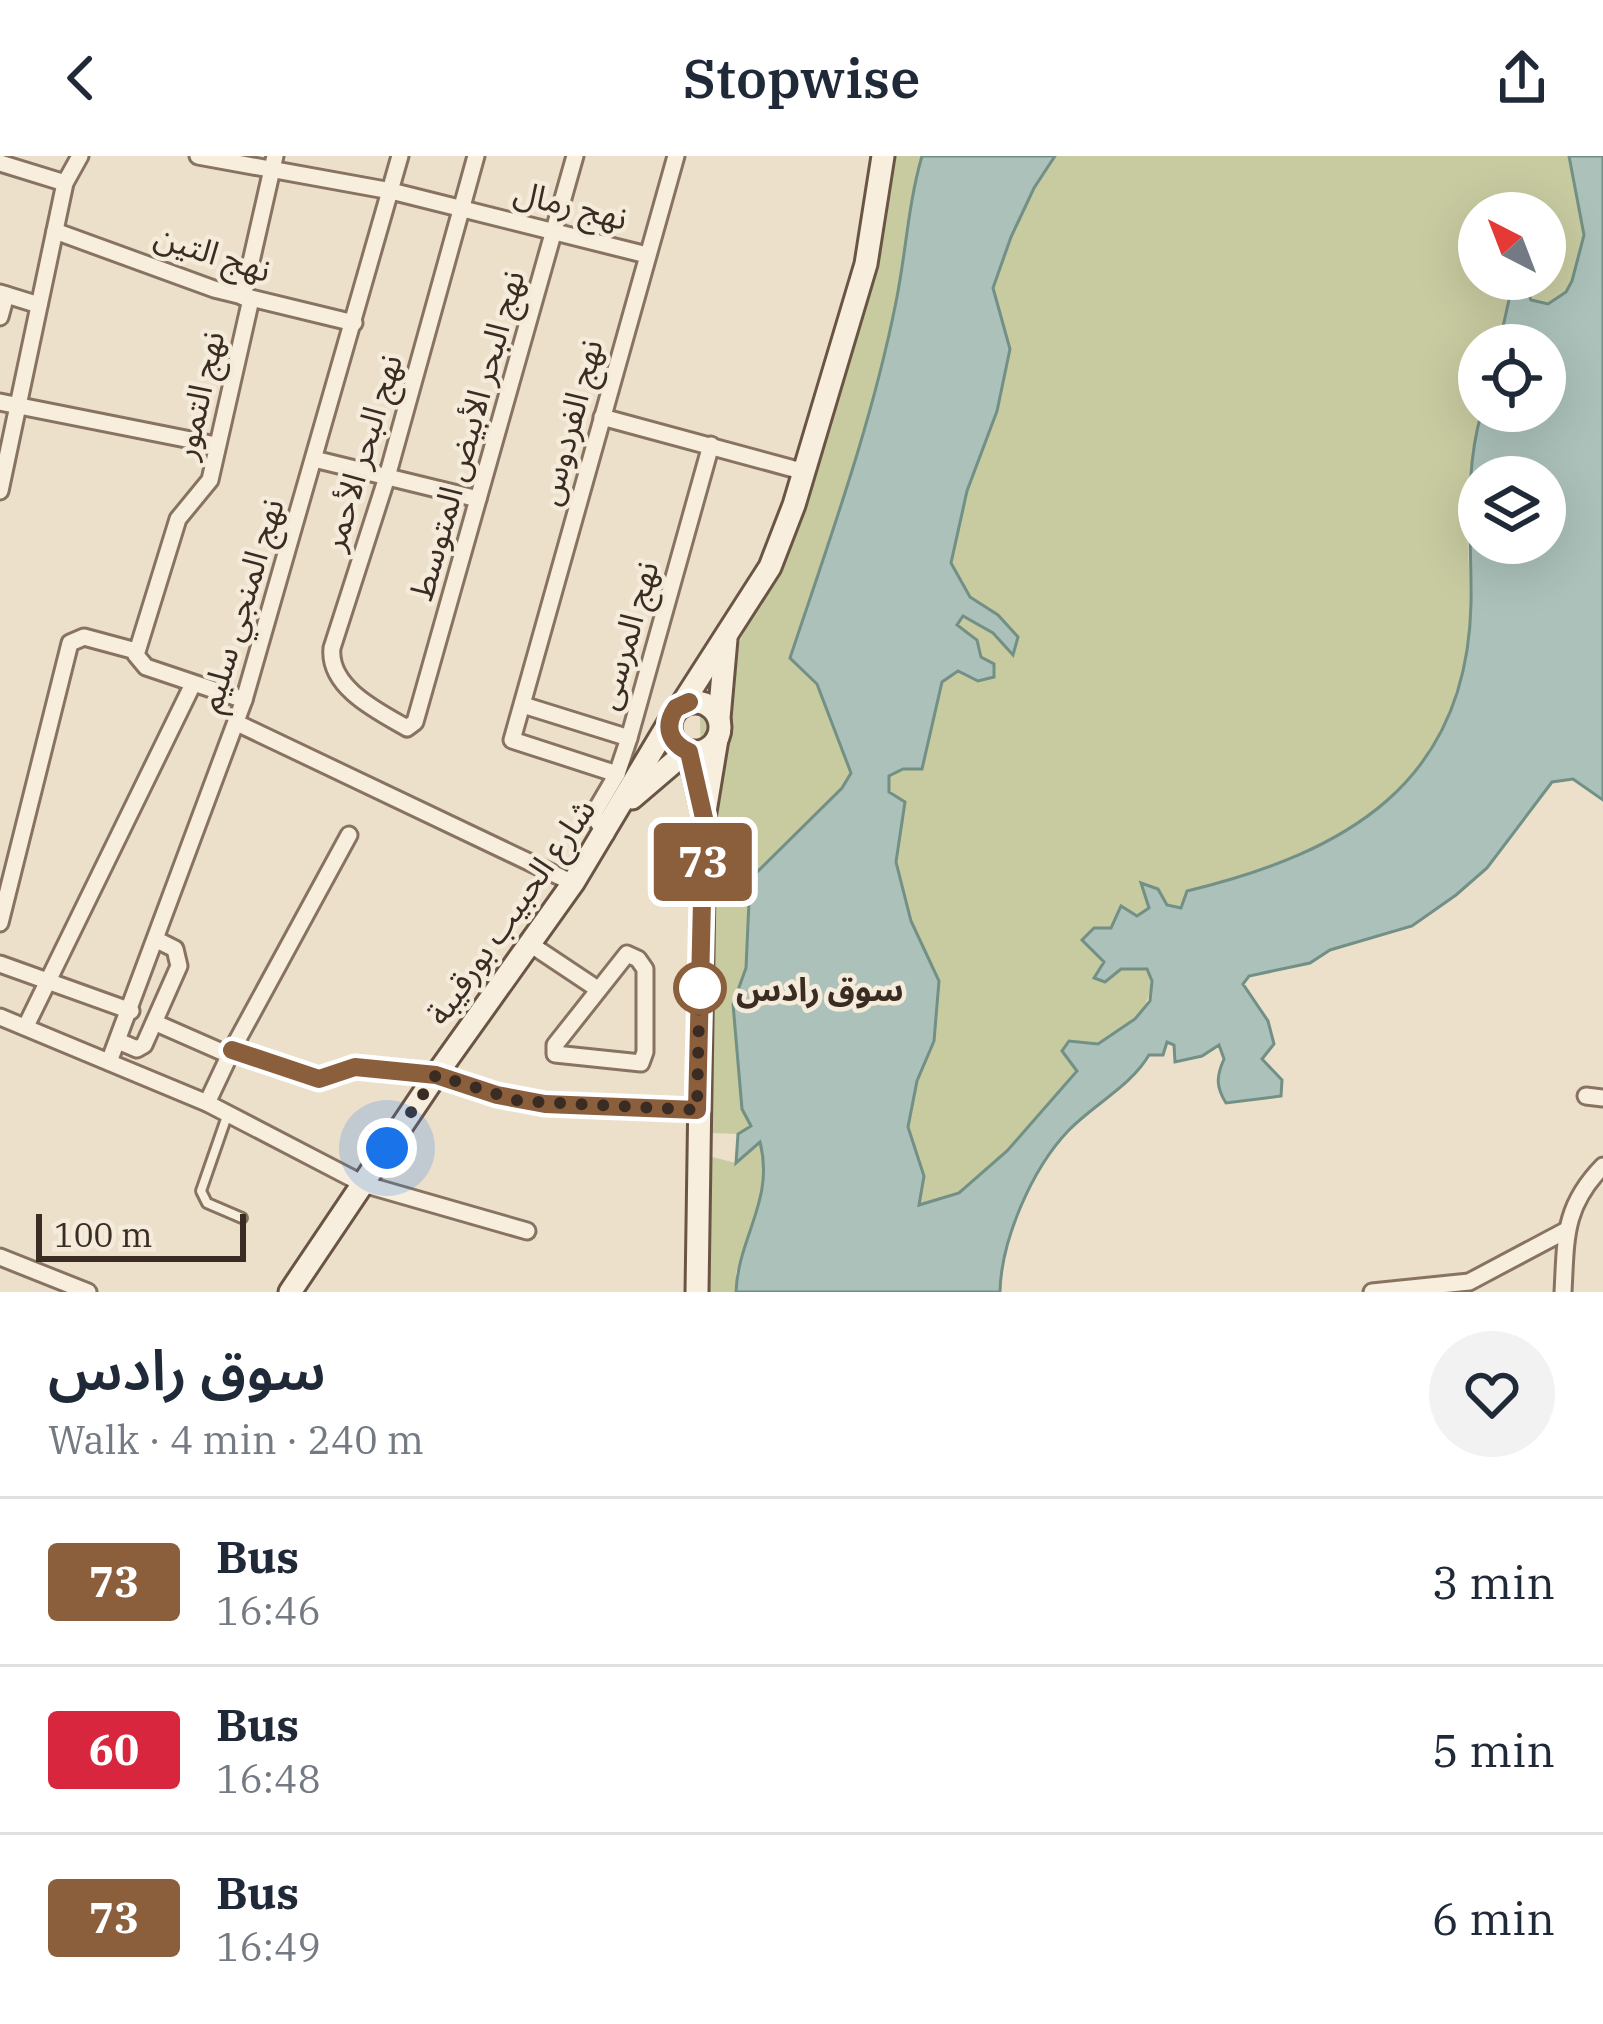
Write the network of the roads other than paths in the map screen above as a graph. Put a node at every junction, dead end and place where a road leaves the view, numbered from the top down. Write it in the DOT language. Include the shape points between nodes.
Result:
graph roads {
  1 [pos="80,156"];
  2 [pos="197,156"];
  3 [pos="400,156"];
  4 [pos="476,156"];
  5 [pos="575,156"];
  6 [pos="676,156"];
  7 [pos="883,156"];
  8 [pos="0,163"];
  9 [pos="273,163"];
  10 [pos="65,183"];
  11 [pos="391,191"];
  12 [pos="462,208"];
  13 [pos="556,230"];
  14 [pos="55,231"];
  15 [pos="647,255"];
  16 [pos="3,294"];
  17 [pos="247,298"];
  18 [pos="39,305"];
  19 [pos="0,317"];
  20 [pos="354,323"];
  21 [pos="0,402"];
  22 [pos="19,407"];
  23 [pos="602,417"];
  24 [pos="711,445"];
  25 [pos="216,446"];
  26 [pos="314,459"];
  27 [pos="805,472"];
  28 [pos="386,477"];
  29 [pos="0,490"];
  30 [pos="478,499"];
  31 [pos="726,632"];
  32 [pos="136,651"];
  33 [pos="193,684"];
  34 [pos="244,700"];
  35 [pos="523,705"];
  36 [pos="676,712"];
  37 [pos="237,723"];
  38 [pos="410,728"];
  39 [pos="718,729"];
  40 [pos="629,738"];
  41 [pos="688,752"];
  42 [pos="617,774"];
  43 [pos="622,806"];
  44 [pos="704,818"];
  45 [pos="606,834"];
  46 [pos="349,835"];
  47 [pos="574,883"];
  48 [pos="0,923"];
  49 [pos="157,940"];
  50 [pos="530,944"];
  51 [pos="0,964"];
  52 [pos="46,980"];
  53 [pos="596,988"];
  54 [pos="131,1011"];
  55 [pos="0,1017"];
  56 [pos="156,1023"];
  57 [pos="26,1027"];
  58 [pos="118,1041"];
  59 [pos="230,1053"];
  60 [pos="109,1061"];
  61 [pos="436,1075"];
  62 [pos="207,1103"];
  63 [pos="697,1110"];
  64 [pos="227,1114"];
  65 [pos="1603,1166"];
  66 [pos="363,1184"];
  67 [pos="242,1218"];
  68 [pos="1567,1230"];
  69 [pos="526,1231"];
  70 [pos="0,1257"];
  71 [pos="1468,1287"];
  72 [pos="86,1292"];
  73 [pos="290,1292"];
  74 [pos="697,1292"];
  75 [pos="1372,1292"];
  76 [pos="1563,1292"];
  1 -- 10 [label="street"];
  2 -- 9 [label="street, نهج رمال"];
  3 -- 11 [label="street, نهج المنجي سليم"];
  4 -- 12 [label="street, نهج البحر الأحمر"];
  5 -- 13 [label="street, نهج البحر الأبيض المتوسط"];
  6 -- 15 [label="street, نهج الفردوس"];
  7 -- 27 [label="street, شارع الحبيب بورقيبة" via="866,264"];
  8 -- 10 [label="street"];
  9 -- 11 [label="street, نهج رمال"];
  9 -- 17 [label="street, نهج التمور"];
  10 -- 14 [label="street"];
  11 -- 12 [label="street, نهج رمال"];
  11 -- 20 [label="street, نهج المنجي سليم"];
  12 -- 13 [label="street, نهج رمال"];
  12 -- 28 [label="street, نهج البحر الأحمر"];
  13 -- 15 [label="street, نهج رمال"];
  13 -- 30 [label="street, نهج البحر الأبيض المتوسط"];
  14 -- 17 [label="street, نهج التين"];
  14 -- 18 [label="street"];
  15 -- 23 [label="street, نهج الفردوس"];
  16 -- 18 [label="street"];
  16 -- 19 [label="street"];
  17 -- 20 [label="street, نهج التين"];
  17 -- 25 [label="street, نهج التمور"];
  18 -- 22 [label="street"];
  20 -- 26 [label="street, نهج المنجي سليم"];
  21 -- 22 [label="street"];
  22 -- 25 [label="street"];
  22 -- 29 [label="street"];
  23 -- 24 [label="street"];
  23 -- 35 [label="street, نهج الفردوس"];
  24 -- 27 [label="street"];
  24 -- 40 [label="street, نهج المرسى"];
  25 -- 32 [label="street, نهج التمور" via="210,480 178,518"];
  26 -- 28 [label="street"];
  26 -- 34 [label="street, نهج المنجي سليم"];
  27 -- 31 [label="street, شارع الحبيب بورقيبة" via="770,567"];
  28 -- 30 [label="street"];
  28 -- 38 [label="street, نهج البحر الأحمر" via="332,670"];
  30 -- 38 [label="street, نهج البحر الأبيض المتوسط"];
  31 -- 36 [label="street, شارع الحبيب بورقيبة"];
  31 -- 39 [label="street, شارع الحبيب بورقيبة"];
  32 -- 33 [label="street" via="142,666"];
  32 -- 48 [label="street" via="84,637 70,643"];
  33 -- 34 [label="street"];
  33 -- 52 [label="street"];
  34 -- 37 [label="street, نهج المنجي سليم"];
  35 -- 40 [label="street"];
  35 -- 42 [label="street" via="512,740"];
  36 -- 39 [label="street" via="704,703"];
  36 -- 41 [label="street" via="673,741"];
  36 -- 43 [label="street, شارع الحبيب بورقيبة"];
  37 -- 47 [label="street"];
  37 -- 49 [label="street, نهج المنجي سليم"];
  39 -- 41 [label="street" via="706,750"];
  39 -- 44 [label="street, شارع الحبيب بورقيبة"];
  40 -- 42 [label="street, نهج المرسى"];
  41 -- 43 [label="street, شارع الحبيب بورقيبة"];
  41 -- 44 [label="street"];
  42 -- 45 [label="street, نهج المرسى" via="593,815"];
  43 -- 45 [label="street, شارع الحبيب بورقيبة"];
  44 -- 63 [label="street"];
  45 -- 47 [label="street, شارع الحبيب بورقيبة"];
  46 -- 59 [label="street"];
  47 -- 50 [label="street, شارع الحبيب بورقيبة"];
  49 -- 54 [label="street, نهج المنجي سليم"];
  49 -- 56 [label="street" via="179,957"];
  50 -- 53 [label="street"];
  50 -- 61 [label="street, شارع الحبيب بورقيبة"];
  51 -- 52 [label="street"];
  52 -- 54 [label="street"];
  52 -- 57 [label="street"];
  53 -- 53 [label="street" via="622,957 642,963 641,1063 554,1052"];
  54 -- 58 [label="street, نهج المنجي سليم"];
  55 -- 57 [label="street"];
  56 -- 58 [label="street" via="140,1048"];
  56 -- 59 [label="street"];
  57 -- 60 [label="street"];
  58 -- 60 [label="street, نهج المنجي سليم"];
  59 -- 61 [label="street" via="319,1079 350,1067"];
  59 -- 62 [label="street"];
  60 -- 62 [label="street"];
  61 -- 63 [label="street" via="532,1103"];
  61 -- 66 [label="street, شارع الحبيب بورقيبة"];
  62 -- 64 [label="street"];
  63 -- 74 [label="street"];
  64 -- 66 [label="street"];
  64 -- 67 [label="lane" via="201,1191 207,1204"];
  65 -- 68 [label="street" via="1573,1203"];
  66 -- 69 [label="street"];
  66 -- 73 [label="street, شارع الحبيب بورقيبة"];
  68 -- 71 [label="street"];
  68 -- 76 [label="street"];
  70 -- 72 [label="street"];
  71 -- 75 [label="street"];
}
